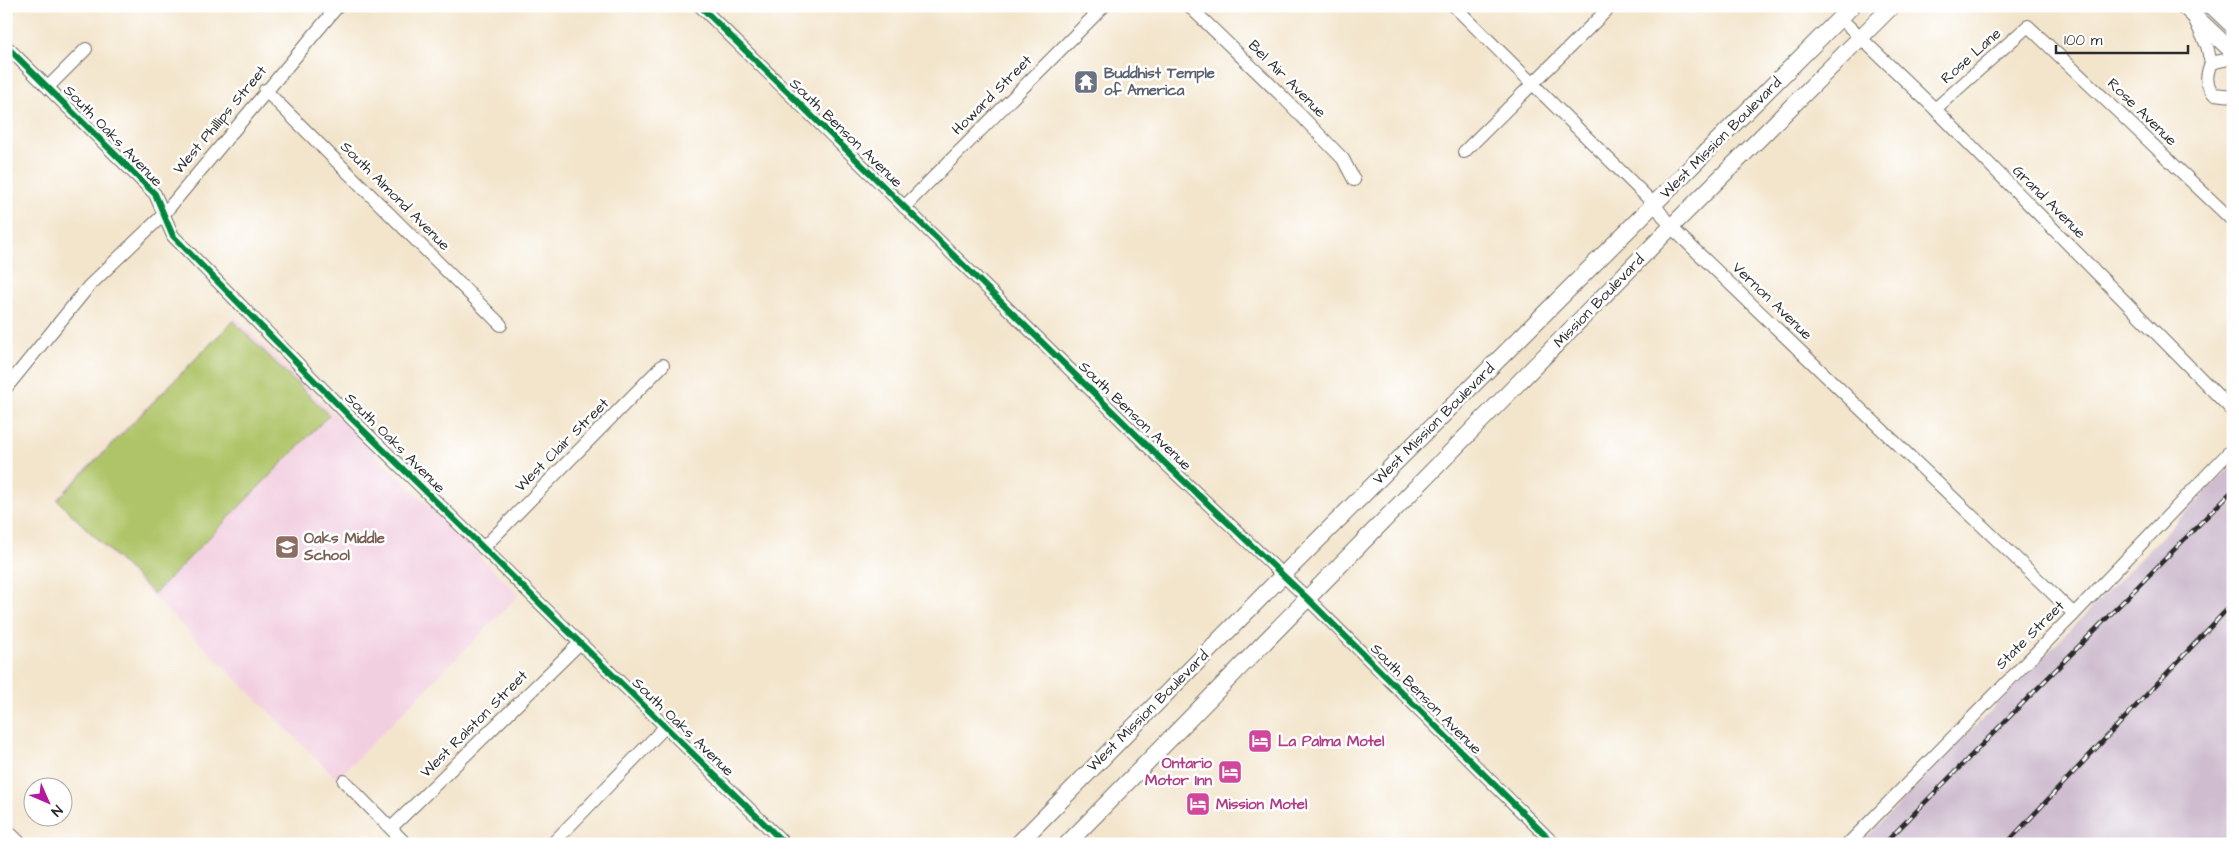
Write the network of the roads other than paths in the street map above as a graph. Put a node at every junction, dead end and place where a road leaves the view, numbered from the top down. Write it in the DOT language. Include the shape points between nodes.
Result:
graph roads {
  1 [pos="338,6"];
  2 [pos="700,6"];
  3 [pos="1104,6"];
  4 [pos="1189,6"];
  5 [pos="1454,6"];
  6 [pos="1611,6"];
  7 [pos="1852,6"];
  8 [pos="1892,6"];
  9 [pos="2212,6"];
  10 [pos="2188,11"];
  11 [pos="1840,18"];
  12 [pos="2028,26"];
  13 [pos="2233,26"];
  14 [pos="1861,39"];
  15 [pos="6,46"];
  16 [pos="86,49"];
  17 [pos="2233,52"];
  18 [pos="2233,58"];
  19 [pos="2211,63"];
  20 [pos="1533,84"];
  21 [pos="48,87"];
  22 [pos="266,90"];
  23 [pos="2233,96"];
  24 [pos="1935,109"];
  25 [pos="1464,152"];
  26 [pos="1354,180"];
  27 [pos="1655,205"];
  28 [pos="904,207"];
  29 [pos="163,215"];
  30 [pos="2233,221"];
  31 [pos="1671,227"];
  32 [pos="501,325"];
  33 [pos="663,366"];
  34 [pos="6,388"];
  35 [pos="2233,411"];
  36 [pos="2233,448"];
  37 [pos="483,548"];
  38 [pos="1283,575"];
  39 [pos="1307,598"];
  40 [pos="2074,614"];
  41 [pos="579,644"];
  42 [pos="665,727"];
  43 [pos="344,782"];
  44 [pos="391,828"];
  45 [pos="6,829"];
  46 [pos="21,844"];
  47 [pos="406,844"];
  48 [pos="552,844"];
  49 [pos="785,844"];
  50 [pos="1018,844"];
  51 [pos="1067,844"];
  52 [pos="1554,844"];
  53 [pos="1848,844"];
  1 -- 22 [label="street, West Phillips Street"];
  2 -- 28 [label="street, South Benson Avenue"];
  3 -- 28 [label="street, Howard Street"];
  4 -- 26 [label="street, Bel Air Avenue" via="1343,159"];
  5 -- 20 [label="street, Vernon Avenue"];
  6 -- 20 [label="street"];
  7 -- 11 [label="main road, West Mission Boulevard"];
  8 -- 14 [label="main road, Mission Boulevard"];
  9 -- 13 [label="main road"];
  10 -- 17 [label="main road"];
  10 -- 19 [label="street" via="2207,46"];
  11 -- 14 [label="street, Grand Avenue"];
  11 -- 27 [label="main road, West Mission Boulevard"];
  12 -- 24 [label="street, Rose Lane"];
  12 -- 30 [label="street, Rose Avenue"];
  14 -- 24 [label="street, Grand Avenue"];
  14 -- 31 [label="main road, Mission Boulevard"];
  15 -- 21 [label="street, South Oaks Avenue"];
  16 -- 21 [label="street"];
  18 -- 19 [label="street"];
  19 -- 23 [label="street" via="2206,73 2209,89 2214,94"];
  20 -- 25 [label="street"];
  20 -- 27 [label="street, Vernon Avenue"];
  21 -- 29 [label="street, South Oaks Avenue" via="155,194"];
  22 -- 29 [label="street, West Phillips Street"];
  22 -- 32 [label="street, South Almond Avenue"];
  24 -- 35 [label="street, Grand Avenue"];
  27 -- 31 [label="street, Vernon Avenue"];
  27 -- 38 [label="main road, West Mission Boulevard"];
  28 -- 38 [label="street, South Benson Avenue"];
  29 -- 34 [label="street, West Phillips Street" via="88,286"];
  29 -- 37 [label="street, South Oaks Avenue" via="172,236"];
  31 -- 39 [label="main road, Mission Boulevard"];
  31 -- 40 [label="street, Vernon Avenue"];
  33 -- 37 [label="street, West Clair Street"];
  36 -- 40 [label="street, State Street"];
  37 -- 41 [label="street, South Oaks Avenue"];
  38 -- 39 [label="street, South Benson Avenue"];
  38 -- 50 [label="main road, West Mission Boulevard"];
  39 -- 51 [label="main road"];
  39 -- 52 [label="street, South Benson Avenue"];
  40 -- 53 [label="street, State Street"];
  41 -- 42 [label="street, South Oaks Avenue"];
  41 -- 44 [label="street, West Ralston Street"];
  42 -- 48 [label="street"];
  42 -- 49 [label="street, South Oaks Avenue"];
  43 -- 44 [label="street"];
  44 -- 47 [label="street"];
  45 -- 46 [label="street"];
}
